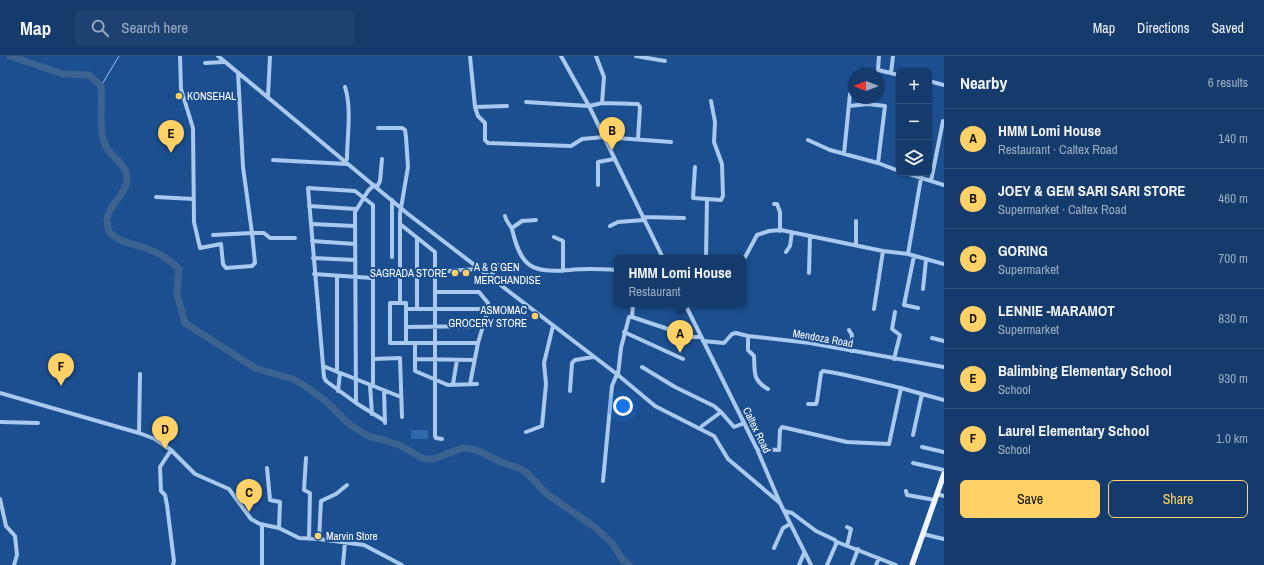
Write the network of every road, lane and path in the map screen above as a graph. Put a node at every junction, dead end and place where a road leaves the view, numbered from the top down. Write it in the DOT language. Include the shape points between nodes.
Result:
graph roads {
  1 [pos="180,56"];
  2 [pos="218,56"];
  3 [pos="270,56"];
  4 [pos="470,56"];
  5 [pos="561,56"];
  6 [pos="596,56"];
  7 [pos="636,56"];
  8 [pos="645,56"];
  9 [pos="879,56"];
  10 [pos="893,56"];
  11 [pos="665,61"];
  12 [pos="225,62"];
  13 [pos="205,63"];
  14 [pos="238,73"];
  15 [pos="891,73"];
  16 [pos="896,74"];
  17 [pos="932,82"];
  18 [pos="944,85"];
  19 [pos="345,87"];
  20 [pos="268,98"];
  21 [pos="711,101"];
  22 [pos="526,102"];
  23 [pos="602,103"];
  24 [pos="507,106"];
  25 [pos="589,106"];
  26 [pos="849,106"];
  27 [pos="475,107"];
  28 [pos="944,121"];
  29 [pos="378,128"];
  30 [pos="604,137"];
  31 [pos="638,139"];
  32 [pos="808,140"];
  33 [pos="672,142"];
  34 [pos="844,154"];
  35 [pos="382,159"];
  36 [pos="614,159"];
  37 [pos="272,160"];
  38 [pos="346,163"];
  39 [pos="878,163"];
  40 [pos="695,167"];
  41 [pos="896,170"];
  42 [pos="915,176"];
  43 [pos="921,178"];
  44 [pos="931,181"];
  45 [pos="598,185"];
  46 [pos="944,185"];
  47 [pos="375,186"];
  48 [pos="156,197"];
  49 [pos="363,198"];
  50 [pos="194,199"];
  51 [pos="707,199"];
  52 [pos="392,200"];
  53 [pos="774,204"];
  54 [pos="309,206"];
  55 [pos="400,207"];
  56 [pos="356,209"];
  57 [pos="505,216"];
  58 [pos="684,218"];
  59 [pos="643,219"];
  60 [pos="536,220"];
  61 [pos="856,221"];
  62 [pos="310,224"];
  63 [pos="400,224"];
  64 [pos="355,226"];
  65 [pos="610,226"];
  66 [pos="512,228"];
  67 [pos="780,230"];
  68 [pos="792,232"];
  69 [pos="252,233"];
  70 [pos="213,235"];
  71 [pos="810,236"];
  72 [pos="554,237"];
  73 [pos="295,238"];
  74 [pos="417,238"];
  75 [pos="312,241"];
  76 [pos="355,244"];
  77 [pos="856,245"];
  78 [pos="883,251"];
  79 [pos="786,252"];
  80 [pos="908,254"];
  81 [pos="661,255"];
  82 [pos="706,255"];
  83 [pos="746,255"];
  84 [pos="914,256"];
  85 [pos="392,257"];
  86 [pos="313,258"];
  87 [pos="355,260"];
  88 [pos="926,260"];
  89 [pos="944,264"];
  90 [pos="506,265"];
  91 [pos="478,269"];
  92 [pos="614,270"];
  93 [pos="563,271"];
  94 [pos="436,272"];
  95 [pos="809,272"];
  96 [pos="314,274"];
  97 [pos="336,277"];
  98 [pos="355,277"];
  99 [pos="372,278"];
  100 [pos="490,278"];
  101 [pos="922,289"];
  102 [pos="436,292"];
  103 [pos="400,303"];
  104 [pos="633,307"];
  105 [pos="686,307"];
  106 [pos="918,308"];
  107 [pos="406,309"];
  108 [pos="417,309"];
  109 [pos="436,309"];
  110 [pos="488,309"];
  111 [pos="874,309"];
  112 [pos="896,312"];
  113 [pos="632,316"];
  114 [pos="436,326"];
  115 [pos="483,326"];
  116 [pos="553,326"];
  117 [pos="406,327"];
  118 [pos="849,330"];
  119 [pos="624,332"];
  120 [pos="748,336"];
  121 [pos="932,338"];
  122 [pos="702,339"];
  123 [pos="944,341"];
  124 [pos="406,343"];
  125 [pos="415,343"];
  126 [pos="436,343"];
  127 [pos="478,343"];
  128 [pos="851,351"];
  129 [pos="593,357"];
  130 [pos="683,359"];
  131 [pos="894,359"];
  132 [pos="374,360"];
  133 [pos="415,360"];
  134 [pos="436,360"];
  135 [pos="457,360"];
  136 [pos="474,360"];
  137 [pos="323,366"];
  138 [pos="944,366"];
  139 [pos="642,368"];
  140 [pos="339,372"];
  141 [pos="140,374"];
  142 [pos="617,375"];
  143 [pos="355,379"];
  144 [pos="435,379"];
  145 [pos="453,384"];
  146 [pos="470,384"];
  147 [pos="477,384"];
  148 [pos="372,385"];
  149 [pos="901,388"];
  150 [pos="768,389"];
  151 [pos="338,390"];
  152 [pos="384,391"];
  153 [pos="570,391"];
  154 [pos="0,393"];
  155 [pos="922,394"];
  156 [pos="401,398"];
  157 [pos="944,400"];
  158 [pos="356,404"];
  159 [pos="808,404"];
  160 [pos="721,412"];
  161 [pos="372,414"];
  162 [pos="402,417"];
  163 [pos="0,422"];
  164 [pos="38,422"];
  165 [pos="744,423"];
  166 [pos="702,426"];
  167 [pos="526,432"];
  168 [pos="139,433"];
  169 [pos="914,435"];
  170 [pos="442,439"];
  171 [pos="922,447"];
  172 [pos="757,449"];
  173 [pos="171,450"];
  174 [pos="944,452"];
  175 [pos="306,458"];
  176 [pos="913,463"];
  177 [pos="267,468"];
  178 [pos="944,470"];
  179 [pos="944,474"];
  180 [pos="603,481"];
  181 [pos="347,485"];
  182 [pos="906,491"];
  183 [pos="937,494"];
  184 [pos="944,496"];
  185 [pos="0,499"];
  186 [pos="935,500"];
  187 [pos="780,503"];
  188 [pos="784,511"];
  189 [pos="262,524"];
  190 [pos="790,524"];
  191 [pos="847,527"];
  192 [pos="279,528"];
  193 [pos="923,534"];
  194 [pos="309,538"];
  195 [pos="319,539"];
  196 [pos="944,539"];
  197 [pos="345,542"];
  198 [pos="836,543"];
  199 [pos="847,546"];
  200 [pos="774,548"];
  201 [pos="858,549"];
  202 [pos="804,553"];
  203 [pos="879,558"];
  204 [pos="14,565"];
  205 [pos="173,565"];
  206 [pos="262,565"];
  207 [pos="343,565"];
  208 [pos="402,565"];
  209 [pos="800,565"];
  210 [pos="811,565"];
  211 [pos="827,565"];
  212 [pos="852,565"];
  213 [pos="876,565"];
  214 [pos="896,565"];
  215 [pos="912,565"];
  1 -- 50 [label="street" via="181,89 193,128"];
  2 -- 12 [label="street"];
  3 -- 20 [label="street"];
  4 -- 27 [label="street"];
  5 -- 25 [label="street"];
  6 -- 23 [label="street" via="604,77"];
  7 -- 8 [label="street"];
  8 -- 11 [label="street"];
  9 -- 15 [label="street" via="878,70"];
  10 -- 15 [label="street"];
  12 -- 13 [label="street"];
  12 -- 14 [label="street"];
  14 -- 20 [label="street"];
  14 -- 69 [label="street" via="243,166"];
  15 -- 16 [label="street"];
  17 -- 18 [label="street"];
  19 -- 38 [label="street"];
  20 -- 38 [label="street"];
  21 -- 51 [label="street" via="715,122 714,142 722,164 723,196 721,200"];
  22 -- 25 [label="street"];
  23 -- 25 [label="street"];
  23 -- 31 [label="street" via="639,105"];
  24 -- 27 [label="street"];
  25 -- 30 [label="street"];
  26 -- 34 [label="street"];
  26 -- 39 [label="street" via="885,106"];
  27 -- 30 [label="street" via="478,116 485,123 485,140 488,143 571,146 582,139"];
  28 -- 44 [label="street"];
  29 -- 55 [label="street" via="405,130 408,166"];
  30 -- 31 [label="street"];
  30 -- 36 [label="street"];
  31 -- 33 [label="street"];
  32 -- 34 [label="street"];
  34 -- 39 [label="street"];
  35 -- 47 [label="street" via="380,181"];
  36 -- 45 [label="street" via="598,162"];
  36 -- 59 [label="street"];
  37 -- 38 [label="street"];
  38 -- 47 [label="street"];
  39 -- 41 [label="street"];
  40 -- 51 [label="street" via="693,198"];
  42 -- 43 [label="street"];
  43 -- 44 [label="street"];
  43 -- 80 [label="street"];
  44 -- 46 [label="street"];
  47 -- 49 [label="street"];
  47 -- 52 [label="street"];
  48 -- 50 [label="street"];
  49 -- 54 [label="street" via="355,191 308,188"];
  49 -- 56 [label="street"];
  49 -- 99 [label="street" via="373,205"];
  50 -- 69 [label="street" via="194,222 199,247 221,244 223,264 226,268 254,265"];
  51 -- 82 [label="street"];
  52 -- 55 [label="street"];
  52 -- 85 [label="street"];
  53 -- 67 [label="street" via="779,208"];
  54 -- 56 [label="street"];
  54 -- 62 [label="street"];
  55 -- 63 [label="street"];
  55 -- 91 [label="street"];
  56 -- 64 [label="street"];
  57 -- 66 [label="street" via="506,222"];
  58 -- 59 [label="street"];
  59 -- 65 [label="street" via="618,222"];
  59 -- 81 [label="street"];
  60 -- 66 [label="street" via="522,221"];
  61 -- 77 [label="street"];
  62 -- 64 [label="street"];
  62 -- 75 [label="street"];
  63 -- 74 [label="street"];
  63 -- 103 [label="street"];
  64 -- 76 [label="street"];
  66 -- 93 [label="street" via="512,237 520,255 534,269"];
  67 -- 68 [label="street"];
  67 -- 83 [label="street" via="757,235"];
  68 -- 71 [label="street"];
  68 -- 79 [label="street" via="790,246"];
  69 -- 70 [label="street"];
  69 -- 73 [label="street" via="264,233 270,238"];
  71 -- 77 [label="street"];
  71 -- 95 [label="street"];
  72 -- 93 [label="street" via="563,241"];
  74 -- 94 [label="street" via="434,250"];
  74 -- 108 [label="street"];
  75 -- 76 [label="street"];
  75 -- 86 [label="street"];
  76 -- 87 [label="street"];
  77 -- 78 [label="street"];
  78 -- 80 [label="street"];
  78 -- 111 [label="street"];
  80 -- 84 [label="street"];
  84 -- 88 [label="street"];
  84 -- 106 [label="street" via="904,305"];
  86 -- 87 [label="street"];
  86 -- 96 [label="street"];
  87 -- 98 [label="street"];
  88 -- 89 [label="street"];
  88 -- 101 [label="street"];
  90 -- 100 [label="street" via="497,265"];
  91 -- 94 [label="street"];
  91 -- 100 [label="street"];
  92 -- 93 [label="street"];
  94 -- 102 [label="street"];
  96 -- 97 [label="street"];
  96 -- 137 [label="street"];
  97 -- 98 [label="street"];
  97 -- 140 [label="street"];
  98 -- 99 [label="street"];
  98 -- 143 [label="street"];
  99 -- 132 [label="street"];
  100 -- 116 [label="street"];
  102 -- 109 [label="street"];
  102 -- 110 [label="street" via="481,292 488,303"];
  103 -- 107 [label="street" via="406,303"];
  103 -- 124 [label="street" via="390,303 390,343"];
  104 -- 113 [label="street"];
  105 -- 122 [label="street, Caltex Road"];
  107 -- 108 [label="street"];
  107 -- 117 [label="street"];
  108 -- 109 [label="street"];
  109 -- 110 [label="street"];
  109 -- 114 [label="street"];
  110 -- 115 [label="street"];
  112 -- 131 [label="street" via="892,329 900,335"];
  113 -- 119 [label="street" via="627,320"];
  113 -- 122 [label="street"];
  114 -- 115 [label="street"];
  114 -- 117 [label="street"];
  114 -- 126 [label="street"];
  115 -- 127 [label="street"];
  116 -- 129 [label="street"];
  116 -- 167 [label="street" via="544,363 546,384 542,426"];
  117 -- 124 [label="street"];
  118 -- 128 [label="street" via="852,335"];
  119 -- 130 [label="street"];
  119 -- 142 [label="street"];
  120 -- 122 [label="street, Mendoza Road" via="734,333 724,343"];
  120 -- 128 [label="street, Mendoza Road" via="810,343"];
  120 -- 150 [label="street" via="748,350 754,356 756,379"];
  121 -- 123 [label="street"];
  122 -- 165 [label="street, Caltex Road"];
  124 -- 125 [label="street"];
  125 -- 126 [label="street"];
  125 -- 133 [label="street"];
  126 -- 127 [label="street"];
  126 -- 134 [label="street"];
  127 -- 136 [label="street"];
  128 -- 131 [label="street, Mendoza Road"];
  129 -- 142 [label="street"];
  129 -- 153 [label="street" via="575,360 572,363"];
  131 -- 138 [label="street, Mendoza Road"];
  132 -- 148 [label="street"];
  132 -- 156 [label="street" via="400,358"];
  133 -- 134 [label="street"];
  133 -- 144 [label="street" via="415,371"];
  134 -- 135 [label="street"];
  134 -- 144 [label="street"];
  135 -- 136 [label="street"];
  135 -- 145 [label="street"];
  136 -- 146 [label="street"];
  137 -- 140 [label="street"];
  137 -- 151 [label="street" via="326,381"];
  139 -- 160 [label="street"];
  140 -- 143 [label="street"];
  140 -- 151 [label="street"];
  141 -- 168 [label="street"];
  142 -- 180 [label="street" via="612,386"];
  142 -- 187 [label="street" via="655,406 714,436 728,459"];
  143 -- 148 [label="street"];
  143 -- 158 [label="street"];
  144 -- 145 [label="street"];
  144 -- 170 [label="street" via="435,436"];
  145 -- 146 [label="street"];
  146 -- 147 [label="street"];
  148 -- 152 [label="street"];
  148 -- 161 [label="street"];
  149 -- 155 [label="street"];
  149 -- 159 [label="street" via="823,371 816,404"];
  149 -- 172 [label="street" via="889,444 848,442 782,427 779,450"];
  151 -- 158 [label="street"];
  152 -- 156 [label="street"];
  152 -- 161 [label="street" via="385,422"];
  154 -- 168 [label="street"];
  155 -- 157 [label="street"];
  155 -- 169 [label="street"];
  156 -- 162 [label="street"];
  158 -- 161 [label="street"];
  160 -- 165 [label="street" via="734,427"];
  160 -- 166 [label="street"];
  163 -- 164 [label="street"];
  165 -- 172 [label="street, Caltex Road"];
  168 -- 173 [label="street"];
  171 -- 174 [label="street"];
  172 -- 187 [label="street, Caltex Road"];
  173 -- 189 [label="street" via="196,474 229,489 251,519"];
  173 -- 205 [label="street" via="160,467 160,491 165,495 167,505"];
  175 -- 194 [label="street" via="304,490 310,493"];
  176 -- 178 [label="street"];
  177 -- 192 [label="street" via="270,500 280,502"];
  179 -- 183 [label="main road"];
  181 -- 195 [label="street" via="336,494 321,500"];
  182 -- 186 [label="street" via="907,494"];
  183 -- 184 [label="street"];
  183 -- 186 [label="main road"];
  185 -- 204 [label="street" via="6,526 15,536 17,556"];
  186 -- 193 [label="main road"];
  187 -- 188 [label="street, Caltex Road"];
  188 -- 190 [label="street, Caltex Road"];
  188 -- 198 [label="street" via="792,513"];
  189 -- 192 [label="street"];
  189 -- 206 [label="street"];
  190 -- 200 [label="street" via="782,528"];
  190 -- 202 [label="street, Caltex Road"];
  191 -- 199 [label="street" via="851,529"];
  192 -- 194 [label="street" via="299,538"];
  193 -- 196 [label="street"];
  193 -- 215 [label="main road"];
  194 -- 195 [label="street"];
  195 -- 197 [label="street"];
  197 -- 207 [label="street"];
  197 -- 208 [label="street" via="364,545"];
  198 -- 199 [label="street"];
  198 -- 211 [label="street"];
  199 -- 201 [label="street"];
  201 -- 203 [label="street"];
  201 -- 212 [label="street"];
  202 -- 209 [label="street"];
  202 -- 210 [label="street, Caltex Road"];
  203 -- 213 [label="street"];
  203 -- 214 [label="street"];
}
